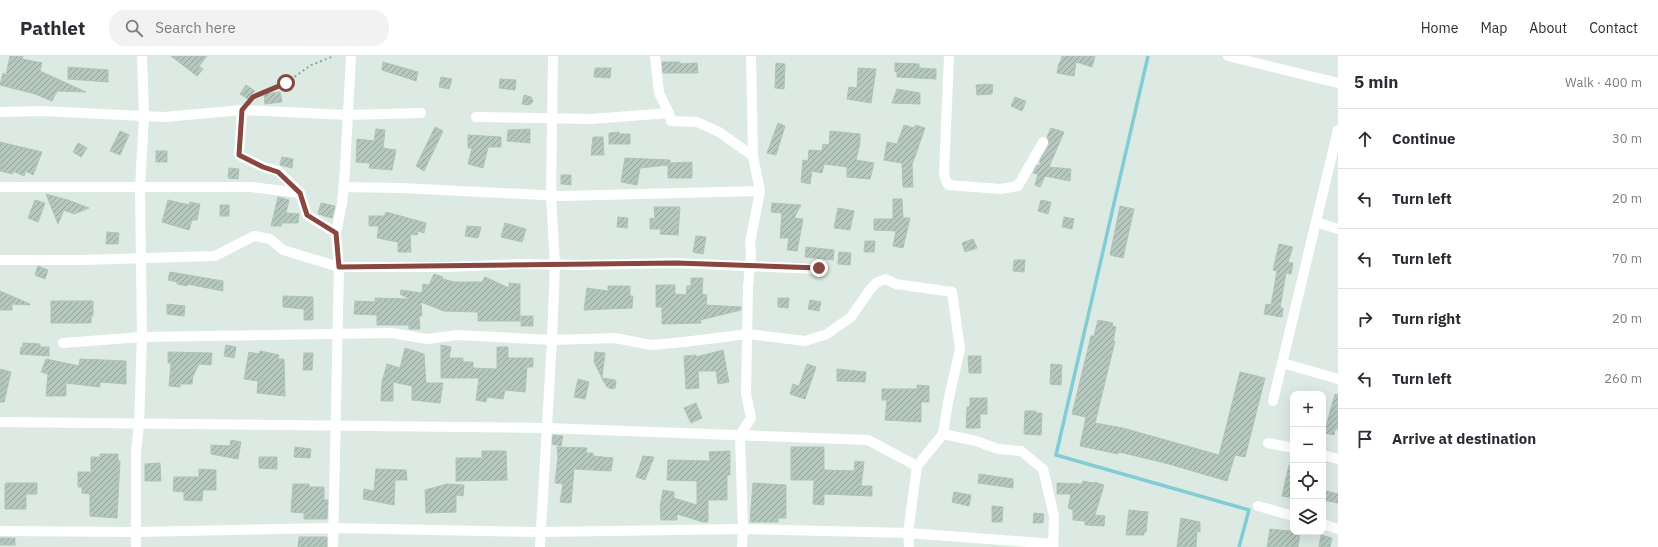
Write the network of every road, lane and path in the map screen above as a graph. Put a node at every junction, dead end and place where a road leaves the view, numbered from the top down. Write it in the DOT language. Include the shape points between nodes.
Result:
graph roads {
  1 [pos="142,56"];
  2 [pos="334,56"];
  3 [pos="351,56"];
  4 [pos="553,56"];
  5 [pos="655,56"];
  6 [pos="751,56"];
  7 [pos="949,56"];
  8 [pos="1228,56"];
  9 [pos="1338,83"];
  10 [pos="242,110"];
  11 [pos="0,112"];
  12 [pos="422,113"];
  13 [pos="669,113"];
  14 [pos="348,115"];
  15 [pos="144,116"];
  16 [pos="476,117"];
  17 [pos="551,118"];
  18 [pos="1338,130"];
  19 [pos="1043,142"];
  20 [pos="1335,154"];
  21 [pos="753,156"];
  22 [pos="0,187"];
  23 [pos="344,187"];
  24 [pos="140,188"];
  25 [pos="760,191"];
  26 [pos="300,193"];
  27 [pos="551,196"];
  28 [pos="1316,222"];
  29 [pos="1338,229"];
  30 [pos="336,233"];
  31 [pos="141,257"];
  32 [pos="0,260"];
  33 [pos="555,264"];
  34 [pos="339,267"];
  35 [pos="750,267"];
  36 [pos="819,268"];
  37 [pos="338,334"];
  38 [pos="748,334"];
  39 [pos="142,337"];
  40 [pos="552,340"];
  41 [pos="63,343"];
  42 [pos="1286,364"];
  43 [pos="1338,379"];
  44 [pos="1273,401"];
  45 [pos="0,422"];
  46 [pos="139,423"];
  47 [pos="335,425"];
  48 [pos="546,428"];
  49 [pos="943,434"];
  50 [pos="740,435"];
  51 [pos="1268,443"];
  52 [pos="1290,447"];
  53 [pos="1326,456"];
  54 [pos="1338,459"];
  55 [pos="917,466"];
  56 [pos="1258,506"];
  57 [pos="1290,515"];
  58 [pos="1326,525"];
  59 [pos="332,528"];
  60 [pos="743,529"];
  61 [pos="1338,529"];
  62 [pos="0,531"];
  63 [pos="136,532"];
  64 [pos="540,532"];
  65 [pos="908,533"];
  66 [pos="1053,545"];
  67 [pos="136,547"];
  68 [pos="333,547"];
  69 [pos="540,547"];
  70 [pos="742,547"];
  71 [pos="909,547"];
  1 -- 15 [label="street"];
  2 -- 10 [label="path" via="312,65 286,83 253,97"];
  3 -- 14 [label="street"];
  4 -- 17 [label="street"];
  5 -- 13 [label="street" via="659,94"];
  6 -- 21 [label="street"];
  7 -- 19 [label="street" via="944,175 948,185 1001,189 1018,186"];
  8 -- 9 [label="street"];
  10 -- 14 [label="street"];
  10 -- 15 [label="street" via="164,117"];
  10 -- 26 [label="street" via="239,155 278,172"];
  11 -- 15 [label="street" via="42,111"];
  12 -- 14 [label="street"];
  13 -- 17 [label="street" via="591,119"];
  13 -- 21 [label="street" via="671,121 697,122 719,132"];
  14 -- 23 [label="street"];
  15 -- 24 [label="street"];
  16 -- 17 [label="street"];
  17 -- 27 [label="street"];
  18 -- 20 [label="street"];
  20 -- 28 [label="street"];
  21 -- 25 [label="street"];
  22 -- 24 [label="street"];
  23 -- 27 [label="street"];
  23 -- 30 [label="street"];
  24 -- 26 [label="street" via="251,187"];
  24 -- 31 [label="street"];
  25 -- 27 [label="street"];
  25 -- 35 [label="street" via="750,243"];
  26 -- 30 [label="street" via="307,215"];
  27 -- 33 [label="street"];
  28 -- 29 [label="street"];
  28 -- 44 [label="street"];
  30 -- 34 [label="street"];
  31 -- 32 [label="street"];
  31 -- 34 [label="street" via="215,256 254,236 270,239 282,250"];
  31 -- 39 [label="street"];
  33 -- 34 [label="street"];
  33 -- 35 [label="street" via="676,263"];
  33 -- 40 [label="street"];
  34 -- 37 [label="street"];
  35 -- 36 [label="street"];
  35 -- 38 [label="street"];
  37 -- 39 [label="street"];
  37 -- 40 [label="street" via="392,333 427,339 458,335"];
  37 -- 47 [label="street"];
  38 -- 40 [label="street" via="652,345 615,338"];
  38 -- 49 [label="street" via="806,341 827,334 851,317 876,283 885,279 896,284 952,292 960,349"];
  38 -- 50 [label="street" via="746,393 752,418"];
  39 -- 41 [label="street"];
  39 -- 46 [label="street"];
  40 -- 48 [label="street"];
  42 -- 43 [label="street"];
  45 -- 46 [label="street"];
  46 -- 47 [label="street"];
  46 -- 63 [label="street" via="136,453"];
  47 -- 48 [label="street"];
  47 -- 59 [label="street"];
  48 -- 50 [label="street"];
  48 -- 64 [label="street"];
  49 -- 55 [label="street"];
  49 -- 66 [label="street" via="998,449 1021,451 1043,469 1054,516"];
  50 -- 55 [label="street" via="868,440"];
  50 -- 60 [label="street"];
  51 -- 52 [label="street"];
  53 -- 54 [label="street"];
  55 -- 65 [label="street"];
  56 -- 57 [label="street"];
  58 -- 61 [label="street"];
  59 -- 63 [label="street"];
  59 -- 64 [label="street"];
  59 -- 68 [label="street"];
  60 -- 64 [label="street"];
  60 -- 65 [label="street"];
  60 -- 70 [label="street"];
  62 -- 63 [label="street"];
  63 -- 67 [label="street"];
  64 -- 69 [label="street"];
  65 -- 66 [label="street"];
  65 -- 71 [label="street"];
}
